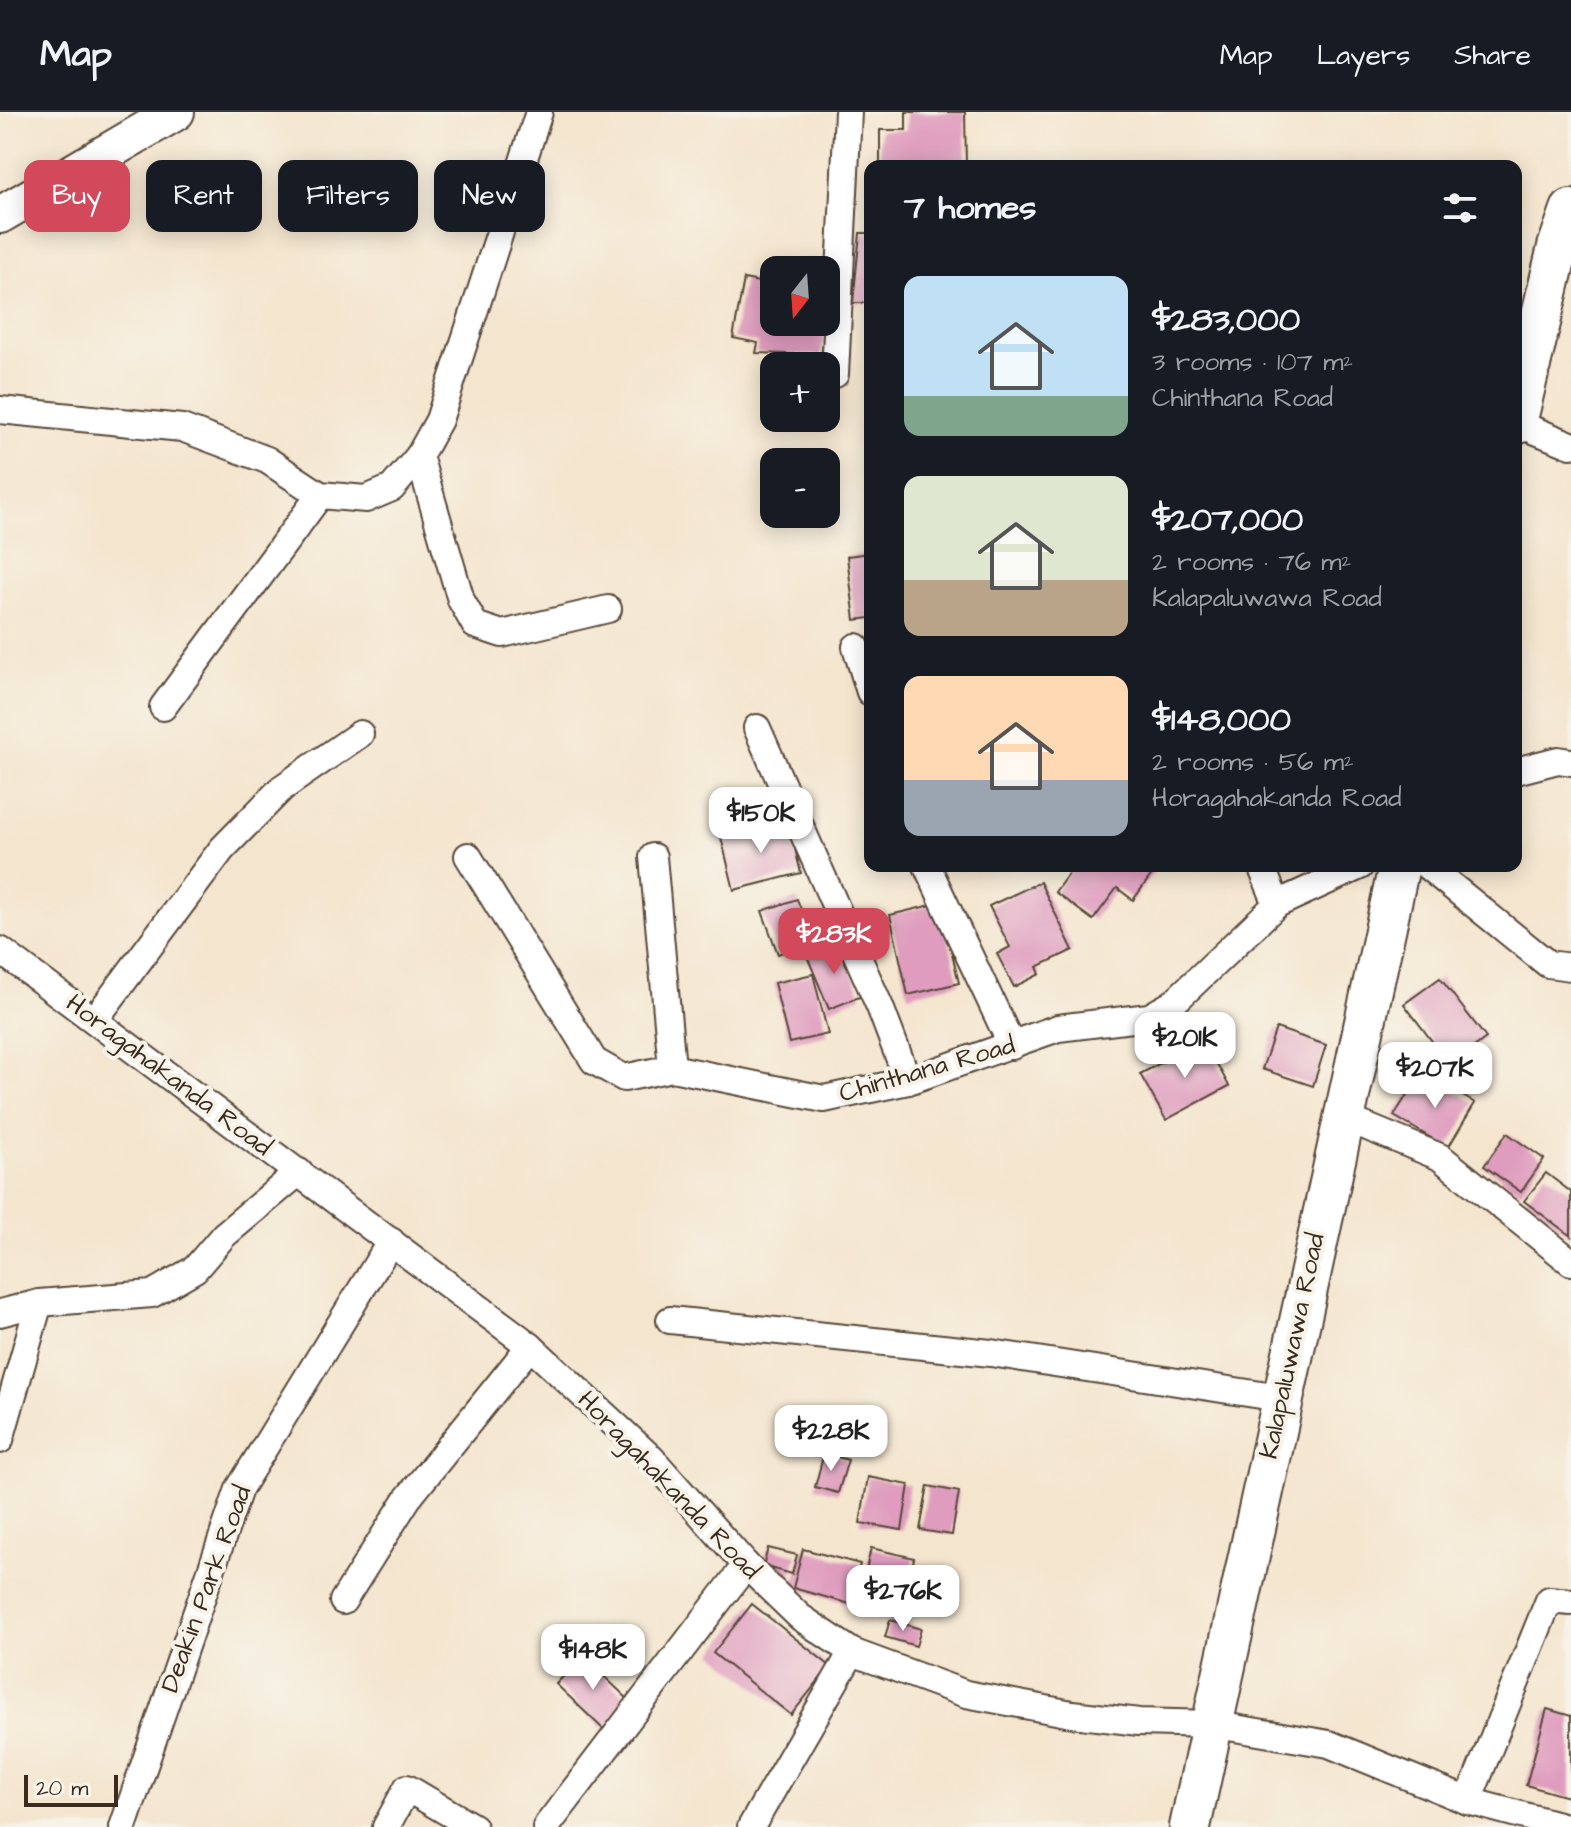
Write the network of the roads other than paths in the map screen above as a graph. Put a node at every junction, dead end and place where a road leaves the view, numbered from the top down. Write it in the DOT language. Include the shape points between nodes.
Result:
graph roads {
  1 [pos="176,112"];
  2 [pos="539,112"];
  3 [pos="848,112"];
  4 [pos="1571,210"];
  5 [pos="0,215"];
  6 [pos="1564,251"];
  7 [pos="836,352"];
  8 [pos="1522,402"];
  9 [pos="0,410"];
  10 [pos="1522,426"];
  11 [pos="1571,445"];
  12 [pos="419,456"];
  13 [pos="320,495"];
  14 [pos="608,609"];
  15 [pos="856,647"];
  16 [pos="864,673"];
  17 [pos="163,707"];
  18 [pos="757,728"];
  19 [pos="360,734"];
  20 [pos="1571,762"];
  21 [pos="1522,769"];
  22 [pos="468,856"];
  23 [pos="653,857"];
  24 [pos="930,872"];
  25 [pos="1264,872"];
  26 [pos="1347,872"];
  27 [pos="1398,872"];
  28 [pos="1434,872"];
  29 [pos="1277,904"];
  30 [pos="0,950"];
  31 [pos="1571,967"];
  32 [pos="96,1018"];
  33 [pos="1012,1046"];
  34 [pos="672,1068"];
  35 [pos="908,1081"];
  36 [pos="1343,1117"];
  37 [pos="299,1172"];
  38 [pos="391,1241"];
  39 [pos="1571,1262"];
  40 [pos="39,1303"];
  41 [pos="0,1313"];
  42 [pos="670,1320"];
  43 [pos="530,1346"];
  44 [pos="1280,1398"];
  45 [pos="0,1440"];
  46 [pos="746,1565"];
  47 [pos="343,1601"];
  48 [pos="1571,1602"];
  49 [pos="852,1652"];
  50 [pos="1211,1724"];
  51 [pos="1468,1801"];
  52 [pos="123,1827"];
  53 [pos="386,1827"];
  54 [pos="473,1827"];
  55 [pos="546,1827"];
  56 [pos="751,1827"];
  57 [pos="1190,1827"];
  58 [pos="1566,1827"];
  1 -- 5 [label="street"];
  2 -- 12 [label="street" via="439,420"];
  3 -- 7 [label="street"];
  4 -- 6 [label="main road"];
  6 -- 8 [label="main road"];
  9 -- 13 [label="street" via="182,428 267,460"];
  10 -- 11 [label="street"];
  12 -- 13 [label="street" via="392,488 366,499"];
  12 -- 14 [label="street" via="461,600 475,625 502,634"];
  13 -- 17 [label="street"];
  15 -- 16 [label="street"];
  18 -- 35 [label="street"];
  19 -- 32 [label="street" via="282,788 222,849"];
  20 -- 21 [label="street"];
  22 -- 34 [label="street, Chinthana Road" via="594,1061 624,1078"];
  23 -- 34 [label="street"];
  24 -- 33 [label="street"];
  25 -- 29 [label="street"];
  26 -- 29 [label="street, Chinthana Road"];
  27 -- 36 [label="main road, Kalapaluwawa Road"];
  28 -- 31 [label="street" via="1548,964"];
  29 -- 33 [label="street, Chinthana Road" via="1172,1004 1149,1017 1058,1028"];
  30 -- 32 [label="street, Horagahakanda Road"];
  32 -- 37 [label="street, Horagahakanda Road"];
  33 -- 35 [label="street, Chinthana Road"];
  34 -- 35 [label="street, Chinthana Road" via="824,1099"];
  36 -- 39 [label="street" via="1440,1157"];
  36 -- 44 [label="main road, Kalapaluwawa Road"];
  37 -- 38 [label="street, Horagahakanda Road"];
  37 -- 40 [label="street" via="224,1235 195,1269 152,1294"];
  38 -- 43 [label="street, Horagahakanda Road"];
  38 -- 52 [label="street, Deakin Park Road" via="239,1489"];
  40 -- 41 [label="street"];
  40 -- 45 [label="street"];
  42 -- 44 [label="street" via="991,1353"];
  43 -- 46 [label="street, Horagahakanda Road" via="651,1458"];
  43 -- 47 [label="street" via="408,1498"];
  44 -- 50 [label="main road, Kalapaluwawa Road"];
  46 -- 49 [label="street, Horagahakanda Road" via="800,1617"];
  46 -- 55 [label="street"];
  48 -- 51 [label="street" via="1549,1600"];
  49 -- 50 [label="street, Horagahakanda Road" via="966,1694 1139,1722"];
  49 -- 56 [label="street"];
  50 -- 51 [label="street, Horagahakanda Road" via="1329,1744"];
  50 -- 57 [label="main road, Kalapaluwawa Road"];
  51 -- 58 [label="street, Horagahakanda Road"];
  53 -- 54 [label="street" via="407,1788"];
}
